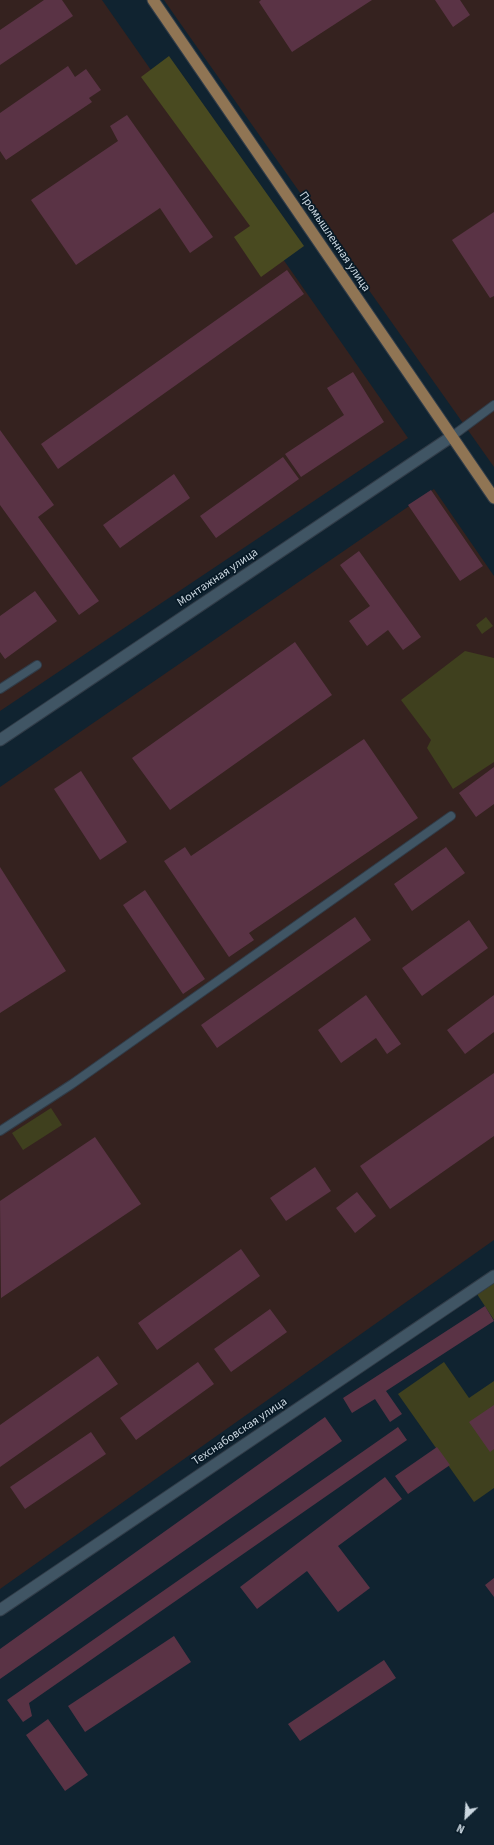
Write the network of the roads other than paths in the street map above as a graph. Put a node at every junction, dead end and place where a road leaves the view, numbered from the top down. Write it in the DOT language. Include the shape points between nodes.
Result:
graph roads {
  1 [pos="153,0"];
  2 [pos="494,405"];
  3 [pos="451,437"];
  4 [pos="494,498"];
  5 [pos="37,665"];
  6 [pos="0,689"];
  7 [pos="0,740"];
  8 [pos="451,816"];
  9 [pos="0,1131"];
  10 [pos="494,1276"];
  11 [pos="0,1610"];
  1 -- 3 [label="main road, Промышленная улица"];
  2 -- 3 [label="lane"];
  3 -- 4 [label="main road, Промышленная улица"];
  3 -- 7 [label="street, Монтажная улица"];
  5 -- 6 [label="lane"];
  8 -- 9 [label="lane" via="78,1079"];
  10 -- 11 [label="street, Техснабовская улица"];
}
